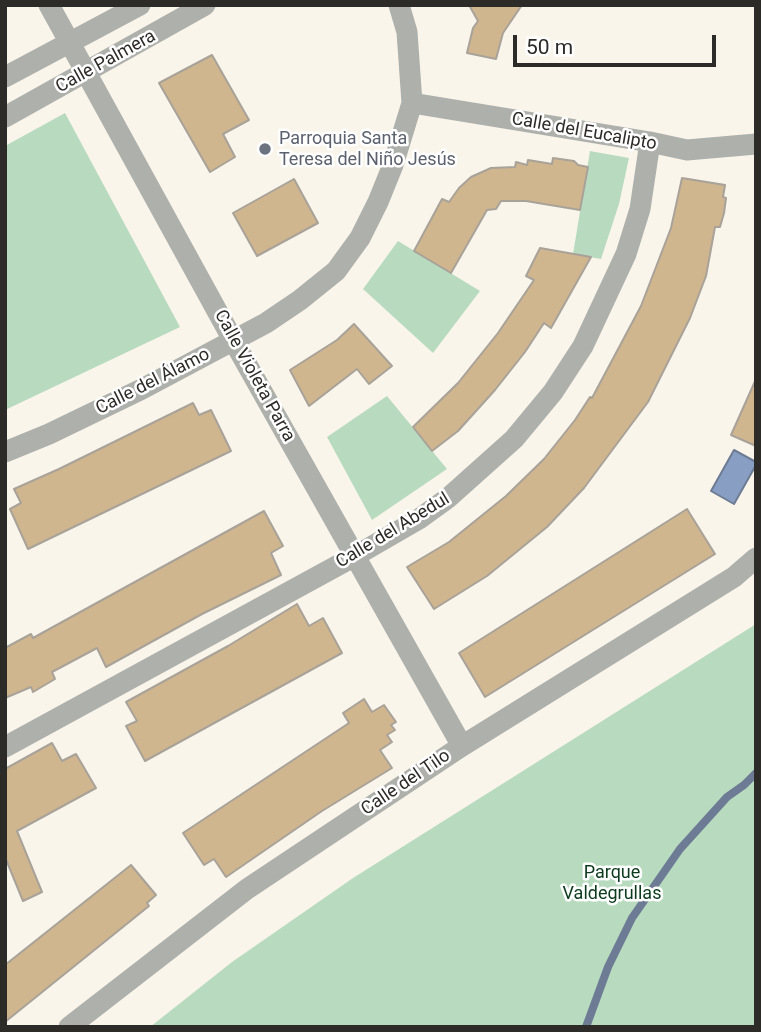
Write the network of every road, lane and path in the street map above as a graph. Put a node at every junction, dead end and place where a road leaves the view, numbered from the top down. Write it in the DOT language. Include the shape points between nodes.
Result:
graph roads {
  1 [pos="49,5"];
  2 [pos="140,5"];
  3 [pos="205,5"];
  4 [pos="399,5"];
  5 [pos="70,43"];
  6 [pos="86,73"];
  7 [pos="5,77"];
  8 [pos="412,103"];
  9 [pos="5,117"];
  10 [pos="650,142"];
  11 [pos="756,144"];
  12 [pos="233,340"];
  13 [pos="5,452"];
  14 [pos="355,556"];
  15 [pos="756,558"];
  16 [pos="462,746"];
  17 [pos="5,747"];
  18 [pos="69,1027"];
  1 -- 5 [label="street, Calle Violeta Parra"];
  2 -- 5 [label="street, Calle Palmera"];
  3 -- 6 [label="street, Calle Palmera"];
  4 -- 8 [label="street, Calle del Álamo" via="407,32"];
  5 -- 6 [label="street, Calle Violeta Parra"];
  5 -- 7 [label="street, Calle Palmera"];
  6 -- 9 [label="street, Calle Palmera"];
  6 -- 12 [label="street, Calle Violeta Parra"];
  8 -- 10 [label="street, Calle del Eucalipto"];
  8 -- 12 [label="street, Calle del Álamo" via="378,202 335,271 300,300"];
  10 -- 11 [label="street, Calle del Eucalipto" via="687,150"];
  10 -- 14 [label="street, Calle del Abedul" via="640,209 626,254 583,346 553,393 514,439 449,498"];
  12 -- 13 [label="street, Calle del Álamo" via="142,389"];
  12 -- 14 [label="street, Calle Violeta Parra"];
  14 -- 16 [label="street, Calle Violeta Parra"];
  14 -- 17 [label="street, Calle del Abedul"];
  15 -- 16 [label="street, Calle del Tilo" via="734,577"];
  16 -- 18 [label="street, Calle del Tilo" via="247,890"];
}
